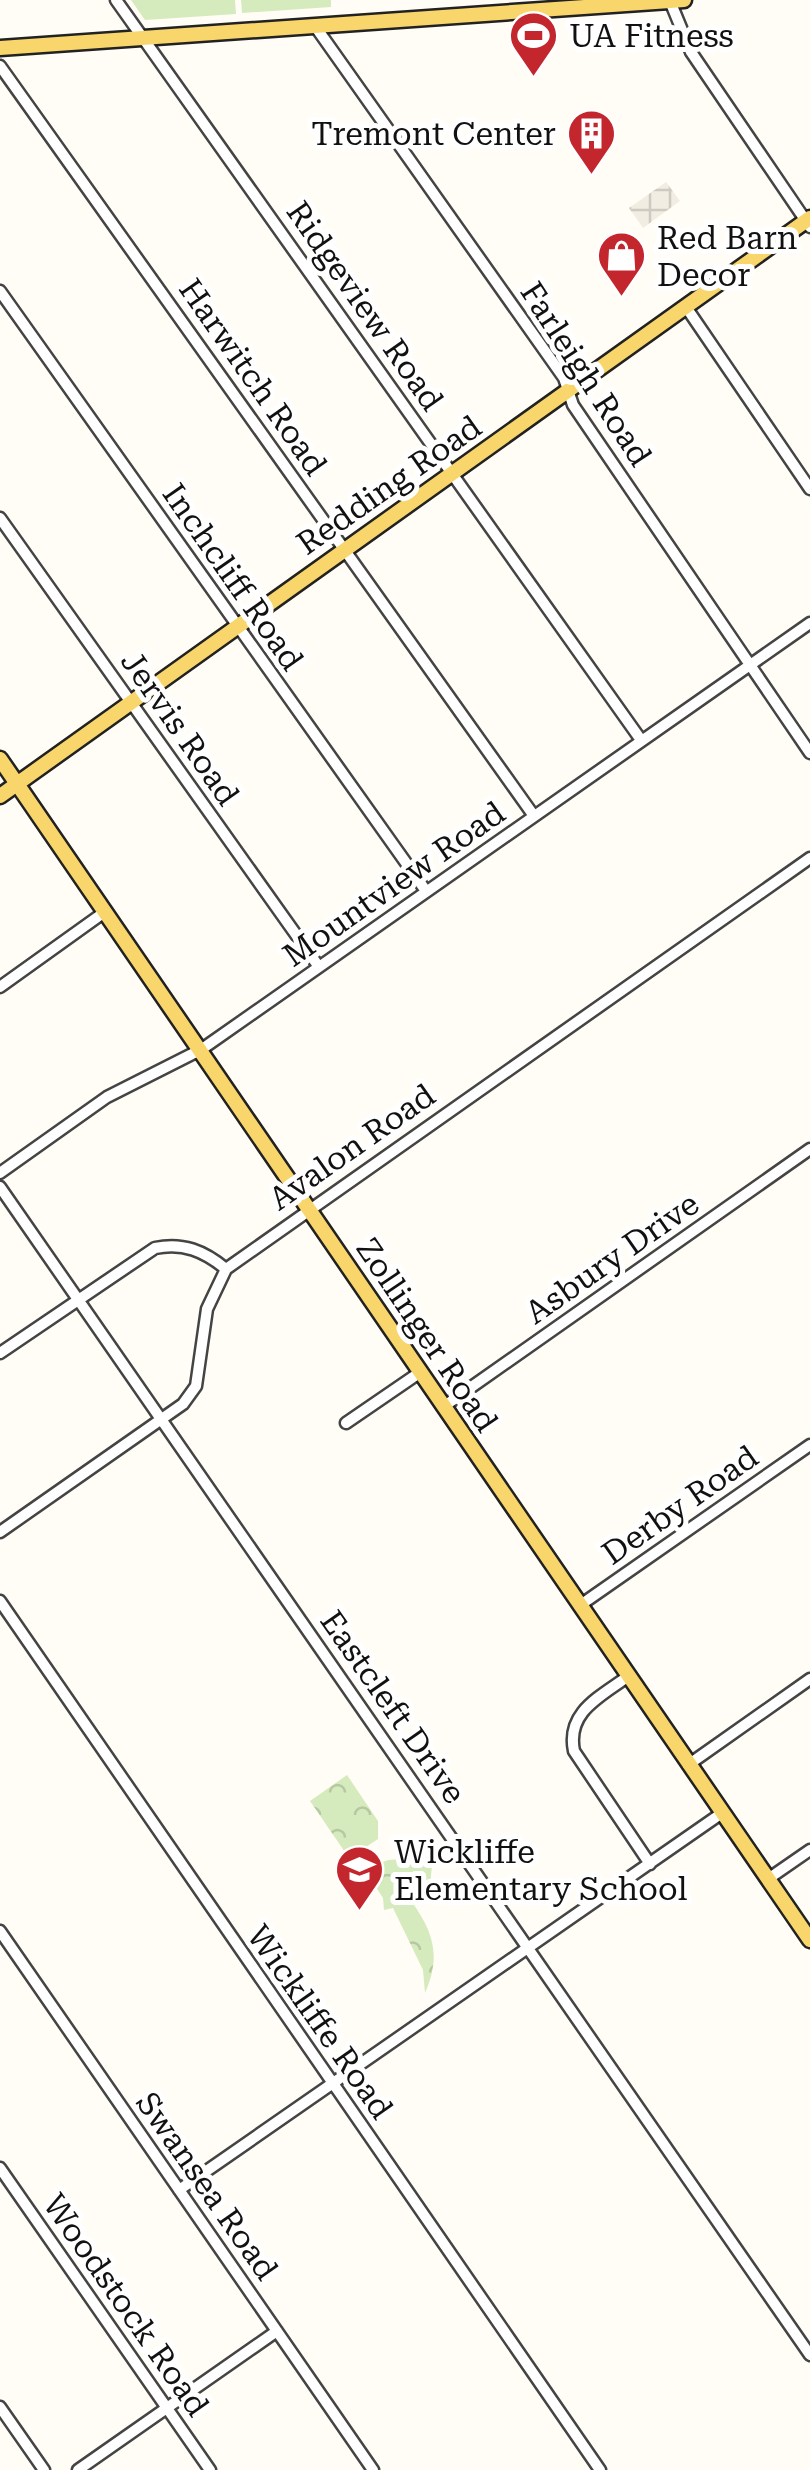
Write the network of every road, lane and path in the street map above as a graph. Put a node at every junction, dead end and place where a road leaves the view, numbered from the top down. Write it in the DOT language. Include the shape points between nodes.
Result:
graph roads {
  1 [pos="116,0"];
  2 [pos="684,0"];
  3 [pos="670,1"];
  4 [pos="315,26"];
  5 [pos="142,38"];
  6 [pos="0,48"];
  7 [pos="0,66"];
  8 [pos="809,222"];
  9 [pos="0,291"];
  10 [pos="686,307"];
  11 [pos="568,392"];
  12 [pos="452,474"];
  13 [pos="810,490"];
  14 [pos="0,518"];
  15 [pos="344,549"];
  16 [pos="810,623"];
  17 [pos="238,626"];
  18 [pos="750,663"];
  19 [pos="131,702"];
  20 [pos="641,740"];
  21 [pos="810,752"];
  22 [pos="0,759"];
  23 [pos="17,784"];
  24 [pos="0,796"];
  25 [pos="534,816"];
  26 [pos="810,858"];
  27 [pos="426,891"];
  28 [pos="106,912"];
  29 [pos="319,968"];
  30 [pos="0,987"];
  31 [pos="202,1048"];
  32 [pos="810,1149"];
  33 [pos="0,1173"];
  34 [pos="0,1187"];
  35 [pos="307,1209"];
  36 [pos="226,1269"];
  37 [pos="78,1298"];
  38 [pos="0,1354"];
  39 [pos="419,1372"];
  40 [pos="443,1407"];
  41 [pos="164,1419"];
  42 [pos="346,1423"];
  43 [pos="810,1444"];
  44 [pos="0,1532"];
  45 [pos="0,1601"];
  46 [pos="579,1606"];
  47 [pos="627,1677"];
  48 [pos="810,1679"];
  49 [pos="688,1765"];
  50 [pos="722,1813"];
  51 [pos="810,1850"];
  52 [pos="650,1864"];
  53 [pos="768,1880"];
  54 [pos="2,1938"];
  55 [pos="810,1940"];
  56 [pos="529,1948"];
  57 [pos="333,2084"];
  58 [pos="0,2168"];
  59 [pos="180,2190"];
  60 [pos="278,2330"];
  61 [pos="810,2356"];
  62 [pos="0,2407"];
  63 [pos="167,2408"];
  64 [pos="44,2470"];
  65 [pos="78,2470"];
  66 [pos="210,2470"];
  67 [pos="374,2470"];
  68 [pos="600,2470"];
  1 -- 5 [label="street, Ridgeview Road"];
  2 -- 3 [label="main road"];
  3 -- 4 [label="main road"];
  3 -- 8 [label="street" via="690,52"];
  4 -- 5 [label="main road"];
  4 -- 11 [label="street, Farleigh Road"];
  5 -- 6 [label="main road"];
  5 -- 12 [label="street, Ridgeview Road"];
  7 -- 15 [label="street, Harwitch Road"];
  8 -- 10 [label="main road, Redding Road"];
  9 -- 17 [label="street, Inchcliff Road"];
  10 -- 11 [label="main road, Redding Road"];
  10 -- 13 [label="street"];
  11 -- 12 [label="main road, Redding Road"];
  11 -- 18 [label="street, Farleigh Road"];
  12 -- 15 [label="main road, Redding Road"];
  12 -- 20 [label="street, Ridgeview Road"];
  14 -- 19 [label="street, Jervis Road"];
  15 -- 17 [label="main road, Redding Road"];
  15 -- 25 [label="street, Harwitch Road"];
  16 -- 18 [label="street, Mountview Road"];
  17 -- 19 [label="main road, Redding Road"];
  17 -- 27 [label="street, Inchcliff Road"];
  18 -- 20 [label="street, Mountview Road"];
  18 -- 21 [label="street, Farleigh Road"];
  19 -- 23 [label="main road, Redding Road"];
  19 -- 29 [label="street, Jervis Road"];
  20 -- 25 [label="street, Mountview Road"];
  22 -- 23 [label="main road, Zollinger Road"];
  23 -- 24 [label="main road, Redding Road"];
  23 -- 28 [label="main road, Zollinger Road"];
  25 -- 27 [label="street, Mountview Road"];
  26 -- 35 [label="street, Avalon Road"];
  27 -- 29 [label="street, Mountview Road"];
  28 -- 30 [label="street"];
  28 -- 31 [label="main road, Zollinger Road"];
  29 -- 31 [label="street, Mountview Road"];
  31 -- 33 [label="street, Mountview Road" via="107,1098"];
  31 -- 35 [label="main road, Zollinger Road"];
  32 -- 40 [label="street, Asbury Drive"];
  34 -- 37 [label="street, Eastcleft Drive"];
  35 -- 36 [label="street, Avalon Road"];
  35 -- 39 [label="main road, Zollinger Road"];
  36 -- 37 [label="street" via="200,1251 168,1245 142,1254"];
  36 -- 41 [label="street" via="208,1308 196,1386"];
  37 -- 38 [label="street"];
  37 -- 41 [label="street, Eastcleft Drive"];
  39 -- 40 [label="main road, Zollinger Road"];
  39 -- 42 [label="street"];
  40 -- 46 [label="main road, Zollinger Road"];
  41 -- 44 [label="street"];
  41 -- 56 [label="street, Eastcleft Drive"];
  43 -- 46 [label="street, Derby Road"];
  45 -- 57 [label="street, Wickliffe Road"];
  46 -- 47 [label="main road, Zollinger Road"];
  47 -- 49 [label="main road, Zollinger Road"];
  47 -- 52 [label="street" via="574,1720 571,1736 574,1751"];
  48 -- 49 [label="street"];
  49 -- 50 [label="main road, Zollinger Road"];
  50 -- 52 [label="street"];
  50 -- 53 [label="main road, Zollinger Road"];
  51 -- 53 [label="street"];
  52 -- 56 [label="street"];
  53 -- 55 [label="main road, Zollinger Road"];
  54 -- 59 [label="street, Swansea Road"];
  56 -- 57 [label="street"];
  56 -- 61 [label="street, Eastcleft Drive"];
  57 -- 59 [label="street"];
  57 -- 68 [label="street, Wickliffe Road"];
  58 -- 63 [label="street, Woodstock Road"];
  59 -- 60 [label="street, Swansea Road"];
  60 -- 63 [label="street"];
  60 -- 67 [label="street, Swansea Road"];
  62 -- 64 [label="street"];
  63 -- 65 [label="street"];
  63 -- 66 [label="street, Woodstock Road"];
}
